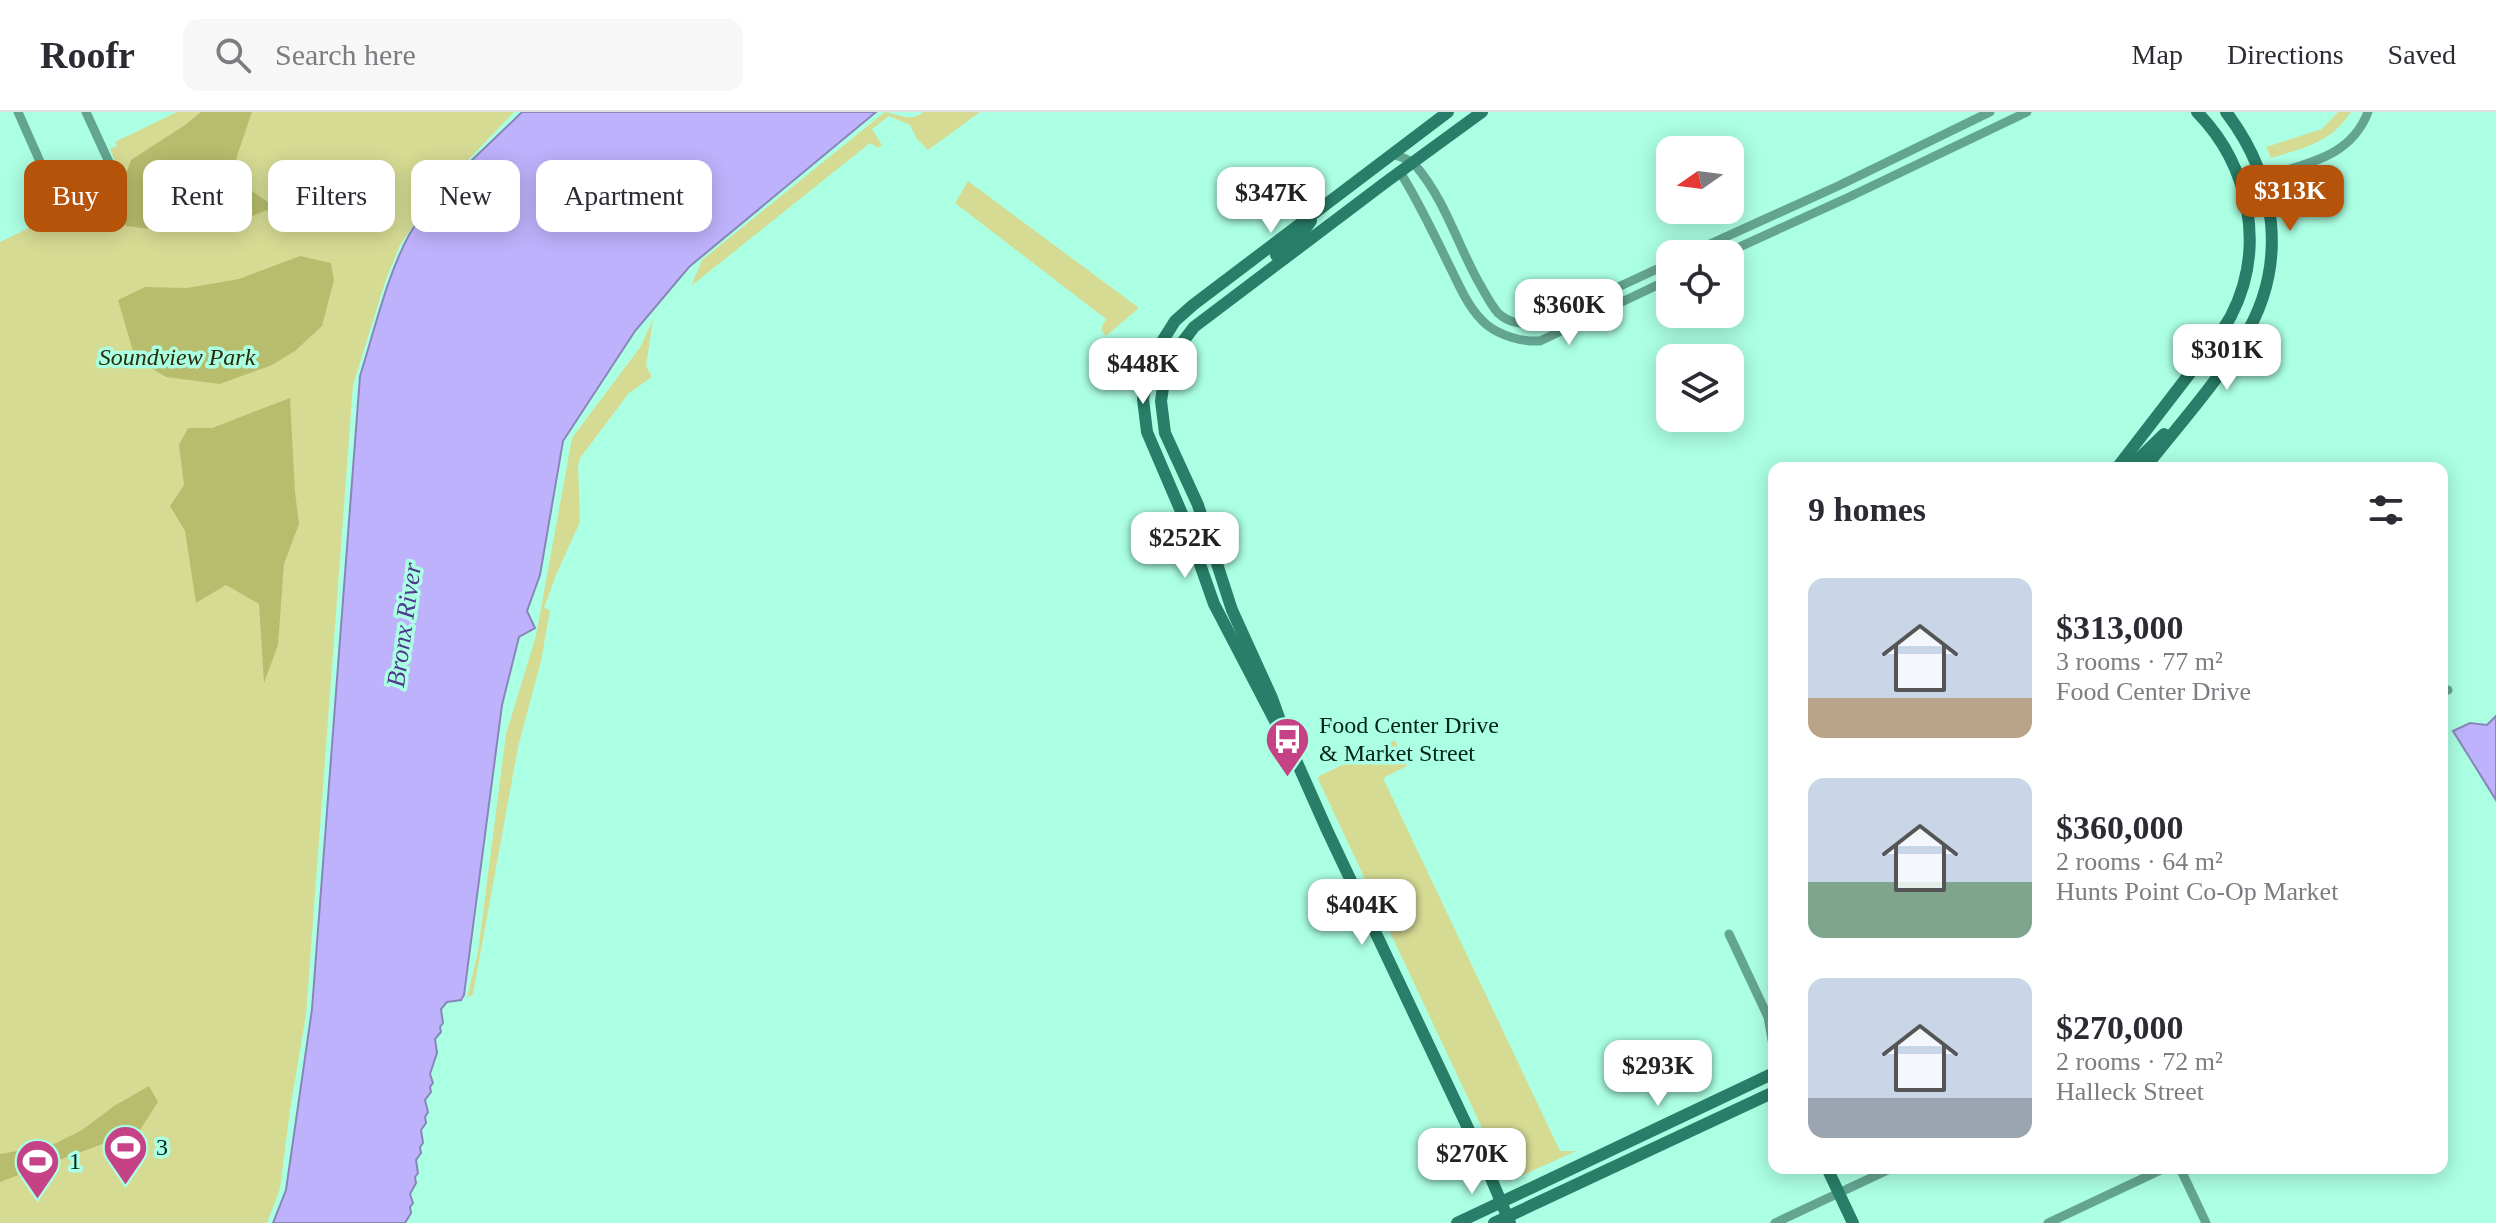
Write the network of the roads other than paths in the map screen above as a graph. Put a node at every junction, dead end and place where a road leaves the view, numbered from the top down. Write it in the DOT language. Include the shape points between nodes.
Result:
graph roads {
  1 [pos="18,112"];
  2 [pos="86,112"];
  3 [pos="1448,112"];
  4 [pos="1482,112"];
  5 [pos="1990,112"];
  6 [pos="2027,112"];
  7 [pos="2197,112"];
  8 [pos="2226,112"];
  9 [pos="2368,112"];
  10 [pos="1393,154"];
  11 [pos="1414,163"];
  12 [pos="1400,172"];
  13 [pos="2262,178"];
  14 [pos="1323,206"];
  15 [pos="1719,240"];
  16 [pos="1744,245"];
  17 [pos="1656,269"];
  18 [pos="1656,286"];
  19 [pos="1245,287"];
  20 [pos="2187,414"];
  21 [pos="2122,462"];
  22 [pos="2135,462"];
  23 [pos="2150,462"];
  24 [pos="1287,740"];
  25 [pos="1729,934"];
  26 [pos="1768,1017"];
  27 [pos="1768,1076"];
  28 [pos="1768,1095"];
  29 [pos="1830,1174"];
  30 [pos="1879,1174"];
  31 [pos="2152,1174"];
  32 [pos="2183,1174"];
  33 [pos="1839,1193"];
  34 [pos="1502,1201"];
  35 [pos="1509,1220"];
  36 [pos="1457,1223"];
  37 [pos="1494,1223"];
  38 [pos="1775,1223"];
  39 [pos="1853,1223"];
  40 [pos="2048,1223"];
  41 [pos="2206,1223"];
  1 -- 2 [label="street" via="57,200 114,173"];
  3 -- 10 [label="main road"];
  4 -- 11 [label="main road"];
  5 -- 15 [label="street"];
  6 -- 16 [label="street"];
  7 -- 21 [label="main road" via="2222,143 2243,187 2250,235 2245,275 2223,329"];
  8 -- 13 [label="main road"];
  9 -- 13 [label="street" via="2355,137 2338,151"];
  10 -- 11 [label="street"];
  10 -- 14 [label="main road"];
  11 -- 12 [label="main road"];
  11 -- 17 [label="street" via="1492,305 1517,323 1545,321"];
  12 -- 18 [label="street" via="1465,298 1486,324 1501,333 1540,341"];
  12 -- 19 [label="main road"];
  13 -- 20 [label="main road" via="2272,235 2264,291 2242,341"];
  14 -- 19 [label="main road"];
  14 -- 24 [label="main road" via="1175,321 1153,356 1143,399 1150,443 1214,604"];
  19 -- 24 [label="main road" via="1180,343 1165,374 1161,411 1232,610"];
  20 -- 22 [label="main road"];
  20 -- 23 [label="main road"];
  24 -- 34 [label="main road"];
  25 -- 26 [label="street"];
  27 -- 34 [label="main road"];
  28 -- 35 [label="main road"];
  29 -- 33 [label="main road"];
  30 -- 33 [label="street"];
  31 -- 40 [label="street"];
  32 -- 41 [label="street"];
  33 -- 38 [label="street"];
  33 -- 39 [label="main road"];
  34 -- 35 [label="main road"];
  34 -- 36 [label="main road"];
  35 -- 37 [label="main road"];
}
